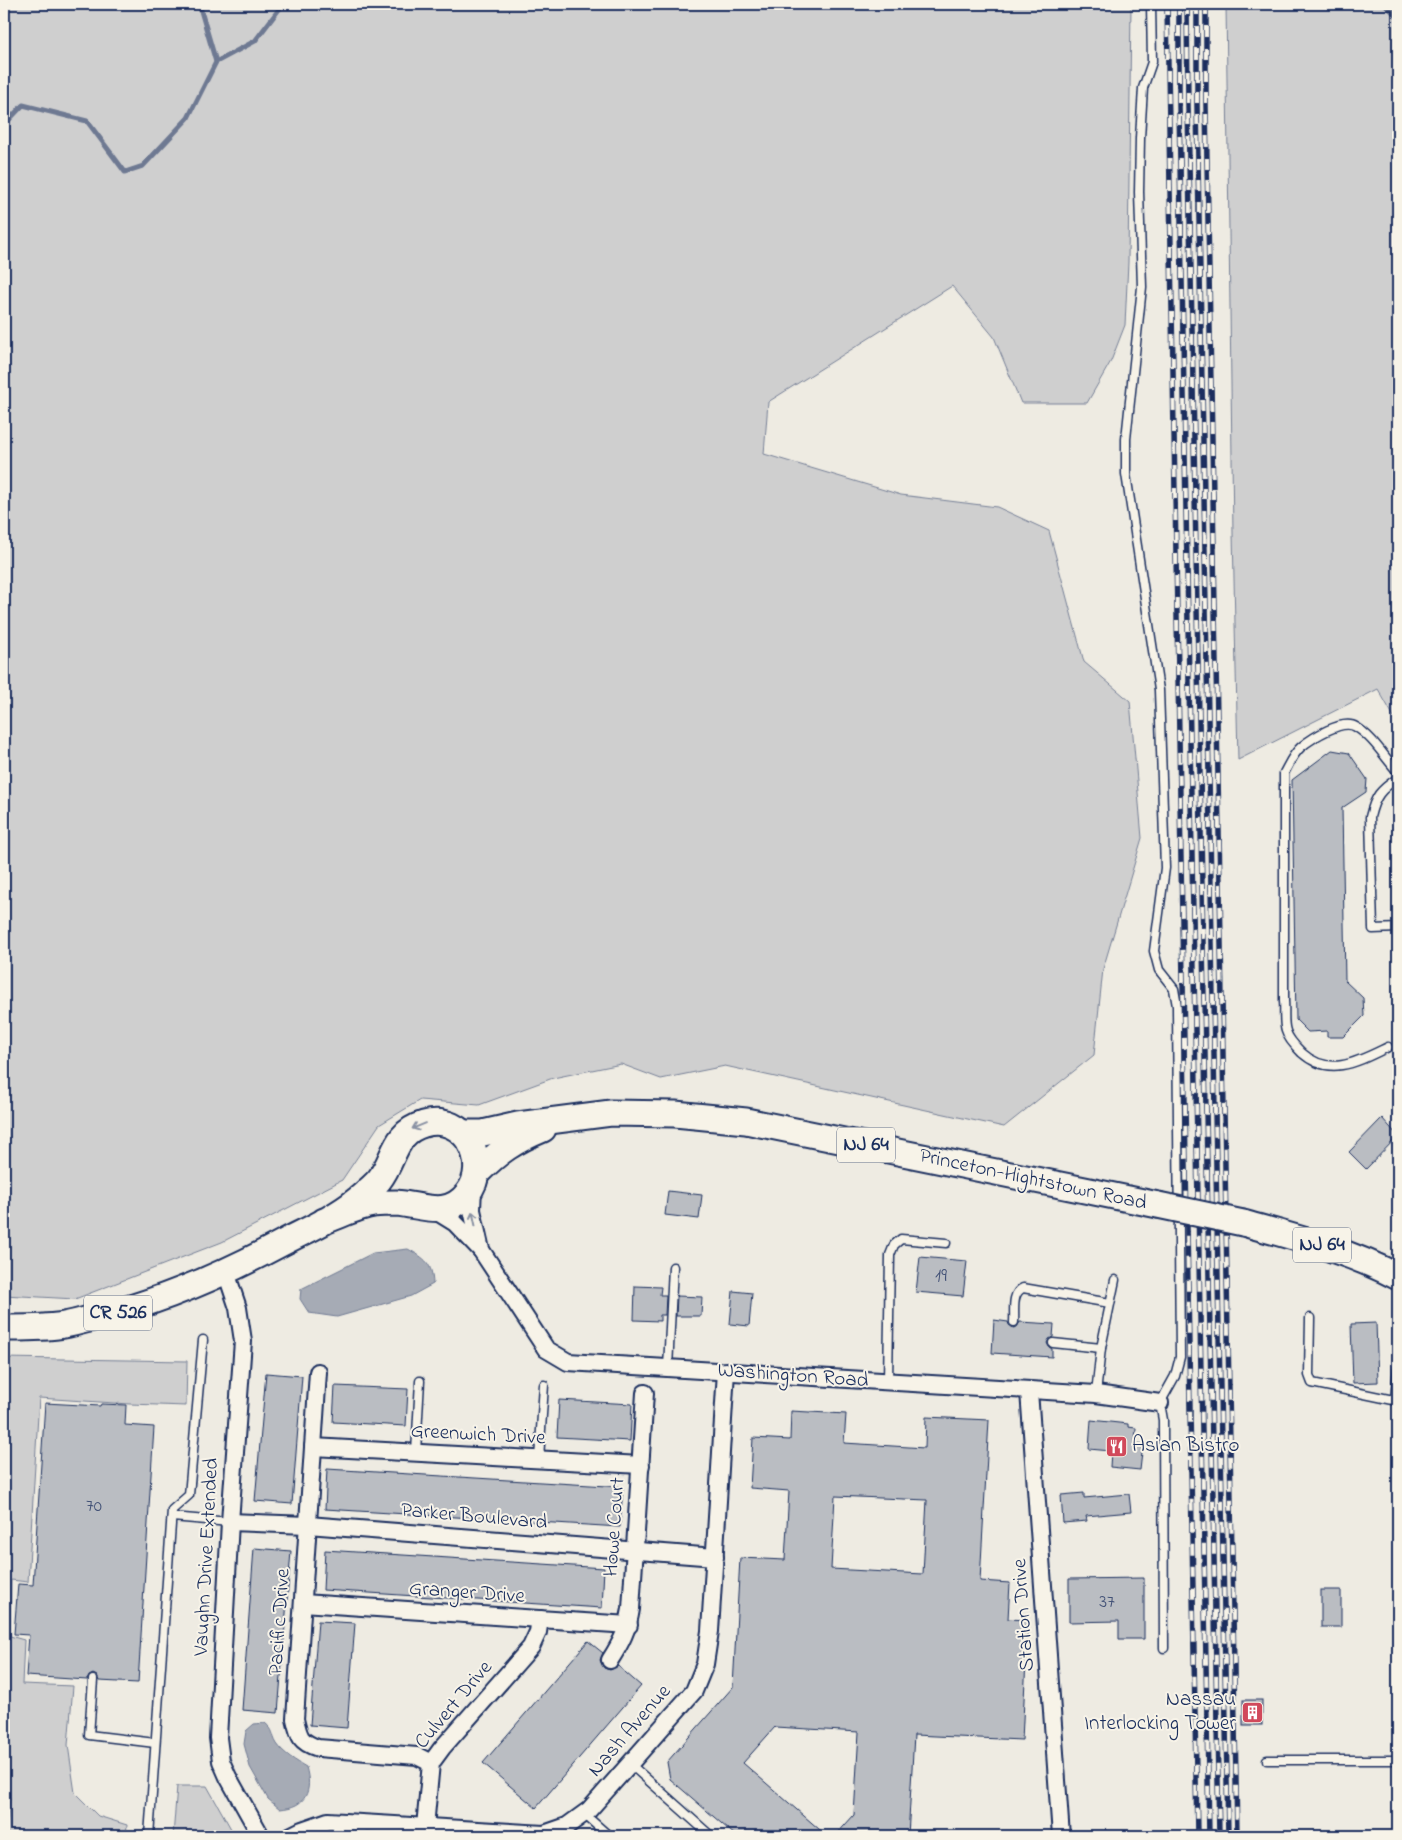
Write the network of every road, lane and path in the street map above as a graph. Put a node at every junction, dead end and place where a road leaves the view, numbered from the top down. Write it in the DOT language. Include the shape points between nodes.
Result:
graph roads {
  1 [pos="1151,4"];
  2 [pos="1398,772"];
  3 [pos="1398,778"];
  4 [pos="1398,928"];
  5 [pos="1388,1047"];
  6 [pos="571,1118"];
  7 [pos="463,1133"];
  8 [pos="391,1161"];
  9 [pos="475,1180"];
  10 [pos="427,1208"];
  11 [pos="324,1221"];
  12 [pos="946,1243"];
  13 [pos="481,1250"];
  14 [pos="673,1266"];
  15 [pos="226,1272"];
  16 [pos="1398,1277"];
  17 [pos="1115,1280"];
  18 [pos="1110,1303"];
  19 [pos="1310,1318"];
  20 [pos="1014,1322"];
  21 [pos="4,1328"];
  22 [pos="203,1340"];
  23 [pos="1053,1343"];
  24 [pos="1101,1348"];
  25 [pos="668,1368"];
  26 [pos="1398,1368"];
  27 [pos="318,1372"];
  28 [pos="726,1372"];
  29 [pos="420,1381"];
  30 [pos="888,1382"];
  31 [pos="544,1385"];
  32 [pos="1029,1391"];
  33 [pos="645,1393"];
  34 [pos="1096,1394"];
  35 [pos="1397,1401"];
  36 [pos="1160,1403"];
  37 [pos="313,1447"];
  38 [pos="416,1452"];
  39 [pos="539,1459"];
  40 [pos="641,1465"];
  41 [pos="172,1517"];
  42 [pos="230,1522"];
  43 [pos="308,1525"];
  44 [pos="635,1551"];
  45 [pos="715,1557"];
  46 [pos="303,1603"];
  47 [pos="540,1619"];
  48 [pos="629,1625"];
  49 [pos="1164,1648"];
  50 [pos="610,1660"];
  51 [pos="94,1680"];
  52 [pos="156,1743"];
  53 [pos="1267,1760"];
  54 [pos="1398,1760"];
  55 [pos="431,1763"];
  56 [pos="630,1764"];
  57 [pos="584,1814"];
  58 [pos="362,1830"];
  59 [pos="423,1832"];
  60 [pos="149,1836"];
  61 [pos="261,1836"];
  62 [pos="290,1836"];
  63 [pos="609,1836"];
  64 [pos="711,1836"];
  65 [pos="1061,1836"];
  1 -- 36 [label="lane" via="1152,62 1143,88 1140,138 1142,287 1126,439 1126,474 1158,690 1164,868 1154,950 1159,970 1174,989 1177,1006 1180,1357 1176,1376"];
  2 -- 5 [label="lane" via="1354,726 1340,725 1301,747 1284,773 1286,1031 1310,1060 1327,1066 1356,1063"];
  3 -- 4 [label="lane" via="1379,793 1370,817 1373,929"];
  6 -- 7 [label="main road, Princeton-Hightstown Road / NJ 64" via="483,1133"];
  6 -- 9 [label="main road, Princeton-Hightstown Road / NJ 64" via="525,1137 495,1154"];
  6 -- 16 [label="main road, Princeton-Hightstown Road / NJ 64, bridge" via="620,1113 746,1121 1243,1223 1350,1255"];
  7 -- 8 [label="main road, Washington Road / CR 526, one-way" via="440,1123 414,1128 402,1136"];
  7 -- 9 [label="main road" via="474,1147 477,1159"];
  8 -- 10 [label="main road" via="397,1189 407,1200"];
  8 -- 11 [label="main road, Washington Road / CR 526" via="379,1180 356,1201"];
  9 -- 10 [label="main road, Washington Road / CR 526" via="466,1196 456,1203 446,1208"];
  13 -- 9 [label="street, Washington Road, one-way" via="472,1210"];
  10 -- 11 [label="main road, Washington Road / CR 526" via="397,1203 372,1204"];
  10 -- 13 [label="street, Washington Road" via="455,1223"];
  11 -- 15 [label="main road, Washington Road / CR 526"];
  12 -- 30 [label="lane" via="901,1239 894,1245 890,1255"];
  13 -- 25 [label="street, Washington Road" via="546,1349 568,1362"];
  14 -- 25 [label="lane"];
  15 -- 21 [label="main road, Washington Road / CR 526" via="123,1312 58,1326"];
  15 -- 42 [label="street, Vaughn Drive Extended" via="238,1308 243,1342"];
  17 -- 18 [label="lane"];
  18 -- 20 [label="lane" via="1023,1288 1016,1294"];
  18 -- 24 [label="lane"];
  19 -- 35 [label="lane" via="1311,1382"];
  22 -- 41 [label="lane" via="189,1495 172,1510"];
  23 -- 24 [label="lane"];
  24 -- 34 [label="lane"];
  25 -- 28 [label="street, Washington Road"];
  26 -- 35 [label="lane"];
  27 -- 37 [label="street, Pacific Drive"];
  28 -- 30 [label="street, Washington Road"];
  28 -- 45 [label="street, Nash Avenue"];
  29 -- 38 [label="lane"];
  30 -- 32 [label="street, Washington Road"];
  31 -- 39 [label="lane"];
  32 -- 34 [label="street, Washington Road"];
  32 -- 65 [label="street, Station Drive"];
  33 -- 40 [label="street, Howe Court"];
  34 -- 36 [label="street, Washington Road"];
  36 -- 49 [label="lane" via="1164,1420"];
  37 -- 38 [label="street, Greenwich Drive"];
  37 -- 43 [label="street, Pacific Drive"];
  38 -- 39 [label="street, Greenwich Drive"];
  39 -- 40 [label="street, Greenwich Drive"];
  40 -- 44 [label="street, Howe Court"];
  41 -- 42 [label="lane"];
  41 -- 52 [label="lane"];
  42 -- 43 [label="street, Parker Boulevard"];
  42 -- 61 [label="street, Vaughn Drive Extended" via="218,1738 228,1777"];
  43 -- 44 [label="street, Parker Boulevard"];
  43 -- 46 [label="street, Pacific Drive"];
  44 -- 45 [label="street, Parker Boulevard"];
  44 -- 48 [label="street, Howe Court"];
  45 -- 56 [label="street, Nash Avenue" via="705,1664 694,1691"];
  46 -- 47 [label="street, Granger Drive"];
  46 -- 55 [label="street, Pacific Drive" via="295,1719 299,1736 306,1744 318,1748 417,1756"];
  47 -- 48 [label="street, Granger Drive"];
  47 -- 55 [label="street, Culvert Drive" via="531,1647"];
  48 -- 50 [label="street, Howe Court"];
  51 -- 52 [label="lane" via="89,1735"];
  52 -- 60 [label="lane"];
  53 -- 54 [label="lane"];
  55 -- 59 [label="street, Culvert Drive"];
  56 -- 57 [label="street, Nash Avenue"];
  56 -- 64 [label="lane"];
  57 -- 59 [label="street, Nash Avenue" via="567,1826 544,1834"];
  57 -- 63 [label="lane"];
  58 -- 59 [label="street, Nash Avenue"];
  58 -- 62 [label="street, Nash Avenue" via="328,1822"];
}
